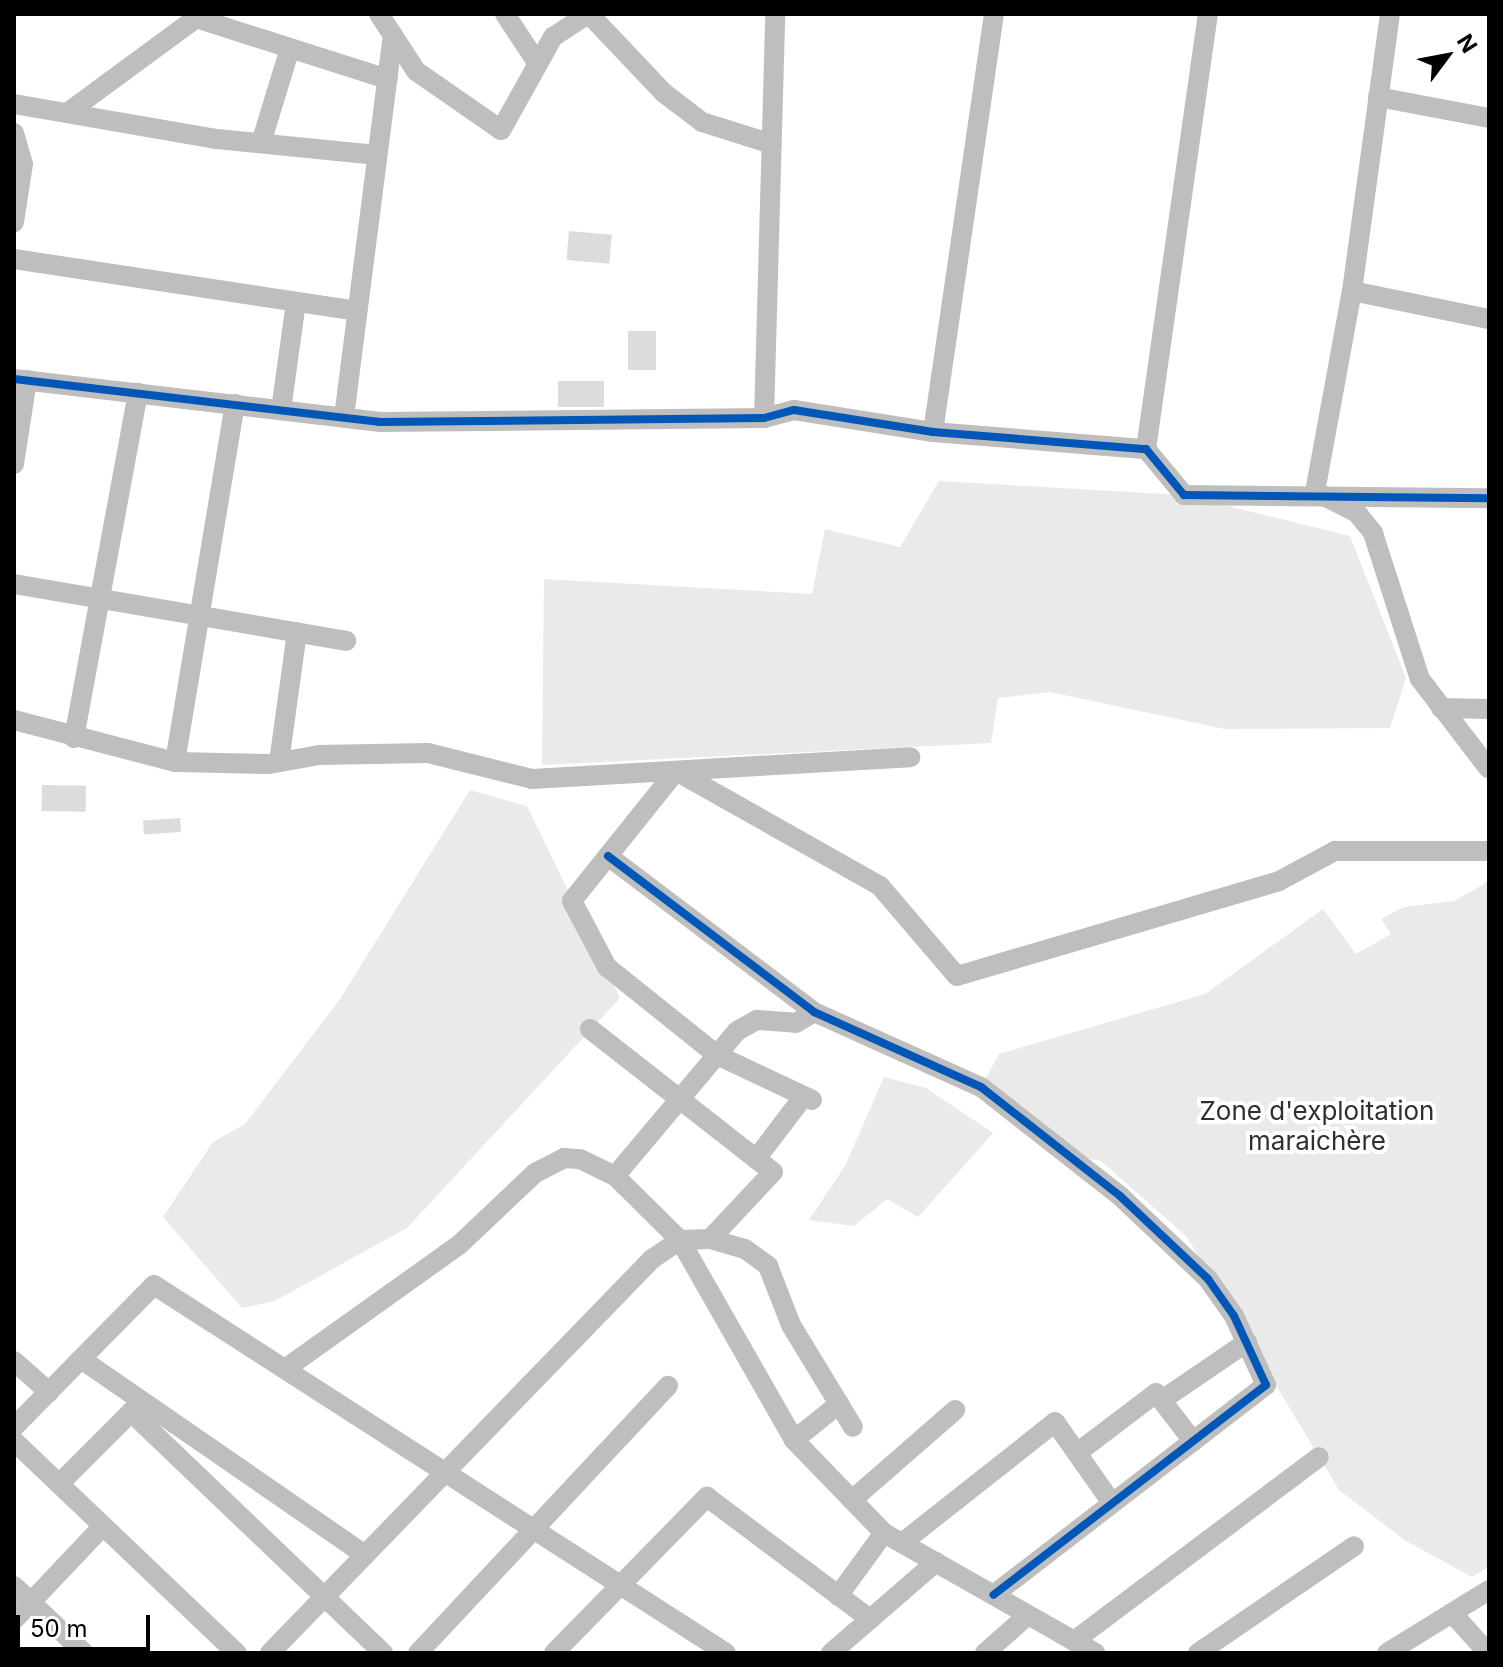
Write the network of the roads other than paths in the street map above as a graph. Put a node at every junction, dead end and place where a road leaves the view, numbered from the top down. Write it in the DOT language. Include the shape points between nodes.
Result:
graph roads {
  1 [pos="379,14"];
  2 [pos="505,14"];
  3 [pos="588,14"];
  4 [pos="775,14"];
  5 [pos="994,14"];
  6 [pos="1208,14"];
  7 [pos="1390,14"];
  8 [pos="199,16"];
  9 [pos="393,35"];
  10 [pos="290,48"];
  11 [pos="536,61"];
  12 [pos="387,79"];
  13 [pos="1378,97"];
  14 [pos="14,104"];
  15 [pos="67,113"];
  16 [pos="1489,118"];
  17 [pos="14,133"];
  18 [pos="261,143"];
  19 [pos="772,144"];
  20 [pos="377,155"];
  21 [pos="14,222"];
  22 [pos="14,259"];
  23 [pos="1352,291"];
  24 [pos="296,302"];
  25 [pos="357,311"];
  26 [pos="1489,319"];
  27 [pos="20,380"];
  28 [pos="138,393"];
  29 [pos="235,404"];
  30 [pos="281,410"];
  31 [pos="344,417"];
  32 [pos="764,418"];
  33 [pos="933,432"];
  34 [pos="1146,449"];
  35 [pos="14,464"];
  36 [pos="1315,492"];
  37 [pos="1489,498"];
  38 [pos="14,584"];
  39 [pos="100,599"];
  40 [pos="200,616"];
  41 [pos="297,632"];
  42 [pos="346,641"];
  43 [pos="1441,708"];
  44 [pos="1489,709"];
  45 [pos="14,720"];
  46 [pos="74,738"];
  47 [pos="910,757"];
  48 [pos="175,762"];
  49 [pos="279,762"];
  50 [pos="1489,769"];
  51 [pos="676,771"];
  52 [pos="1489,851"];
  53 [pos="608,856"];
  54 [pos="814,1012"];
  55 [pos="590,1029"];
  56 [pos="717,1055"];
  57 [pos="680,1100"];
  58 [pos="756,1159"];
  59 [pos="615,1176"];
  60 [pos="710,1239"];
  61 [pos="680,1240"];
  62 [pos="1247,1342"];
  63 [pos="81,1359"];
  64 [pos="14,1361"];
  65 [pos="285,1369"];
  66 [pos="668,1386"];
  67 [pos="49,1392"];
  68 [pos="1162,1400"];
  69 [pos="839,1404"];
  70 [pos="136,1407"];
  71 [pos="955,1410"];
  72 [pos="14,1427"];
  73 [pos="853,1427"];
  74 [pos="794,1440"];
  75 [pos="14,1441"];
  76 [pos="1193,1441"];
  77 [pos="1077,1453"];
  78 [pos="1319,1457"];
  79 [pos="446,1473"];
  80 [pos="59,1484"];
  81 [pos="852,1500"];
  82 [pos="1112,1503"];
  83 [pos="103,1526"];
  84 [pos="534,1529"];
  85 [pos="893,1538"];
  86 [pos="1354,1546"];
  87 [pos="365,1555"];
  88 [pos="936,1562"];
  89 [pos="620,1585"];
  90 [pos="14,1586"];
  91 [pos="1489,1590"];
  92 [pos="993,1595"];
  93 [pos="838,1596"];
  94 [pos="325,1597"];
  95 [pos="31,1602"];
  96 [pos="1452,1613"];
  97 [pos="1028,1615"];
  98 [pos="870,1619"];
  99 [pos="14,1620"];
  100 [pos="1074,1641"];
  101 [pos="231,1651"];
  102 [pos="84,1653"];
  103 [pos="270,1653"];
  104 [pos="383,1653"];
  105 [pos="418,1653"];
  106 [pos="554,1653"];
  107 [pos="726,1653"];
  108 [pos="831,1653"];
  109 [pos="985,1653"];
  110 [pos="1095,1653"];
  111 [pos="1198,1653"];
  112 [pos="1387,1653"];
  113 [pos="1488,1653"];
  1 -- 9 [label="street"];
  2 -- 11 [label="street"];
  3 -- 11 [label="street" via="553,37"];
  3 -- 19 [label="street" via="664,93 702,122"];
  4 -- 19 [label="street"];
  5 -- 33 [label="street"];
  6 -- 34 [label="street"];
  7 -- 13 [label="street"];
  8 -- 10 [label="street"];
  8 -- 15 [label="street"];
  9 -- 11 [label="street" via="416,71 501,130 516,112"];
  9 -- 12 [label="street"];
  10 -- 12 [label="street"];
  10 -- 18 [label="street"];
  12 -- 20 [label="street"];
  13 -- 16 [label="street"];
  13 -- 23 [label="street"];
  14 -- 15 [label="street"];
  15 -- 18 [label="street"];
  17 -- 21 [label="street" via="23,164"];
  18 -- 20 [label="street"];
  19 -- 32 [label="street"];
  20 -- 25 [label="street"];
  22 -- 24 [label="street"];
  23 -- 26 [label="street"];
  23 -- 36 [label="street"];
  24 -- 25 [label="street"];
  24 -- 30 [label="street"];
  25 -- 31 [label="street"];
  27 -- 28 [label="street"];
  27 -- 35 [label="street"];
  28 -- 29 [label="street"];
  28 -- 39 [label="street"];
  29 -- 30 [label="street"];
  29 -- 40 [label="street"];
  30 -- 31 [label="street"];
  31 -- 32 [label="street"];
  32 -- 33 [label="street" via="794,410"];
  33 -- 34 [label="street"];
  34 -- 36 [label="street" via="1184,495"];
  36 -- 37 [label="street"];
  36 -- 43 [label="street" via="1357,513 1373,533 1420,679"];
  38 -- 39 [label="street"];
  39 -- 40 [label="street"];
  39 -- 46 [label="street"];
  40 -- 41 [label="street"];
  40 -- 48 [label="street"];
  41 -- 42 [label="street"];
  41 -- 49 [label="street"];
  43 -- 44 [label="street"];
  43 -- 50 [label="street"];
  45 -- 46 [label="street"];
  46 -- 48 [label="street"];
  47 -- 51 [label="street"];
  48 -- 49 [label="street"];
  49 -- 51 [label="street" via="428,753 532,779"];
  51 -- 52 [label="street" via="880,886 957,976 1279,881 1335,851"];
  51 -- 53 [label="street"];
  53 -- 54 [label="street"];
  53 -- 56 [label="street" via="572,901 607,967"];
  54 -- 56 [label="street" via="796,1023 747,1024"];
  54 -- 62 [label="street" via="922,1056 1012,1110 1110,1187 1208,1279"];
  55 -- 57 [label="street"];
  56 -- 57 [label="street"];
  56 -- 58 [label="street" via="808,1098"];
  57 -- 58 [label="street"];
  57 -- 59 [label="street"];
  58 -- 60 [label="street" via="773,1172"];
  59 -- 61 [label="street"];
  59 -- 65 [label="street" via="564,1158 535,1173 460,1244"];
  60 -- 61 [label="street"];
  60 -- 69 [label="street" via="745,1249 768,1266 791,1325"];
  61 -- 74 [label="street"];
  61 -- 79 [label="street" via="652,1259"];
  62 -- 68 [label="street"];
  62 -- 76 [label="street" via="1266,1385"];
  63 -- 65 [label="street" via="154,1285"];
  63 -- 67 [label="street"];
  63 -- 70 [label="street"];
  64 -- 67 [label="street"];
  65 -- 79 [label="street"];
  66 -- 84 [label="street"];
  67 -- 72 [label="street"];
  68 -- 76 [label="street"];
  68 -- 77 [label="street" via="1156,1393"];
  69 -- 73 [label="street"];
  69 -- 74 [label="street"];
  70 -- 80 [label="street"];
  70 -- 87 [label="street"];
  70 -- 94 [label="street"];
  71 -- 81 [label="street"];
  74 -- 81 [label="street"];
  75 -- 80 [label="street"];
  76 -- 82 [label="street"];
  77 -- 82 [label="street"];
  77 -- 85 [label="street" via="1055,1422"];
  78 -- 100 [label="street"];
  79 -- 84 [label="street"];
  79 -- 87 [label="street"];
  80 -- 83 [label="street"];
  81 -- 85 [label="street"];
  82 -- 92 [label="street"];
  83 -- 95 [label="street"];
  83 -- 101 [label="street"];
  84 -- 89 [label="street"];
  84 -- 105 [label="street"];
  85 -- 88 [label="street"];
  85 -- 93 [label="street"];
  86 -- 111 [label="street"];
  87 -- 94 [label="street"];
  88 -- 92 [label="street"];
  88 -- 98 [label="street"];
  89 -- 93 [label="street" via="707,1497"];
  89 -- 106 [label="street"];
  89 -- 107 [label="street"];
  90 -- 95 [label="street"];
  91 -- 96 [label="street"];
  92 -- 97 [label="street"];
  93 -- 98 [label="street"];
  94 -- 103 [label="street"];
  94 -- 104 [label="street"];
  95 -- 99 [label="street"];
  95 -- 102 [label="street"];
  96 -- 112 [label="street"];
  96 -- 113 [label="street"];
  97 -- 100 [label="street"];
  97 -- 109 [label="street"];
  98 -- 108 [label="street"];
  100 -- 110 [label="street"];
}
